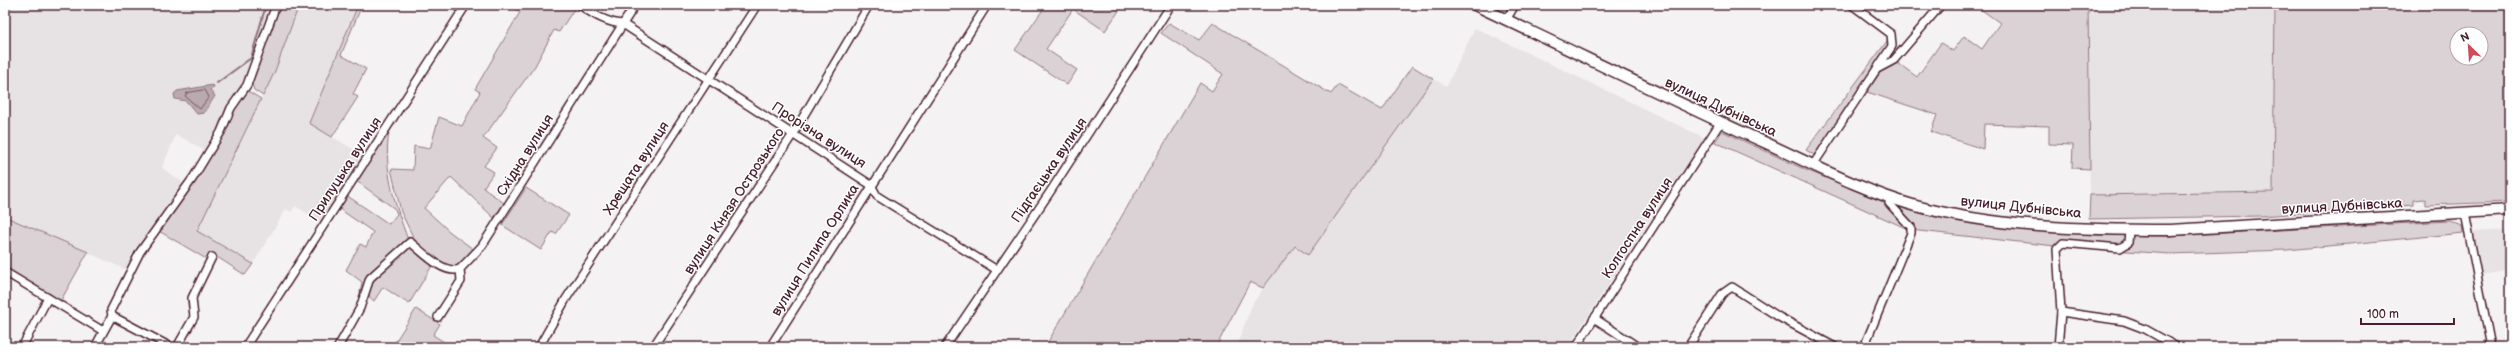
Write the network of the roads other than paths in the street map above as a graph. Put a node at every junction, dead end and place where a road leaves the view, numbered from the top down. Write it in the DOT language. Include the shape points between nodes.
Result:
graph roads {
  1 [pos="276,5"];
  2 [pos="466,5"];
  3 [pos="580,5"];
  4 [pos="635,5"];
  5 [pos="757,5"];
  6 [pos="869,5"];
  7 [pos="987,5"];
  8 [pos="1171,5"];
  9 [pos="1475,5"];
  10 [pos="1515,5"];
  11 [pos="1852,5"];
  12 [pos="1941,5"];
  13 [pos="1506,20"];
  14 [pos="623,24"];
  15 [pos="1879,68"];
  16 [pos="710,79"];
  17 [pos="1720,123"];
  18 [pos="794,134"];
  19 [pos="1813,165"];
  20 [pos="871,185"];
  21 [pos="1890,197"];
  22 [pos="2510,210"];
  23 [pos="2465,213"];
  24 [pos="2129,230"];
  25 [pos="212,257"];
  26 [pos="460,269"];
  27 [pos="997,270"];
  28 [pos="5,272"];
  29 [pos="48,298"];
  30 [pos="2061,312"];
  31 [pos="112,316"];
  32 [pos="438,317"];
  33 [pos="1594,318"];
  34 [pos="103,331"];
  35 [pos="22,347"];
  36 [pos="95,347"];
  37 [pos="171,347"];
  38 [pos="177,347"];
  39 [pos="244,347"];
  40 [pos="338,347"];
  41 [pos="539,347"];
  42 [pos="653,347"];
  43 [pos="770,347"];
  44 [pos="945,347"];
  45 [pos="1576,347"];
  46 [pos="1638,347"];
  47 [pos="1688,347"];
  48 [pos="1835,347"];
  49 [pos="1864,347"];
  50 [pos="2058,347"];
  51 [pos="2177,347"];
  52 [pos="2491,347"];
  1 -- 31 [label="street" via="247,85 231,108 221,132 194,178 140,252 111,310"];
  2 -- 39 [label="street, Прилуцька вулиця"];
  3 -- 14 [label="street, Прорізна вулиця" via="616,24"];
  4 -- 14 [label="street, Східна вулиця"];
  5 -- 16 [label="street, Хрещата вулиця"];
  6 -- 18 [label="street, вулиця Князя Острозького"];
  7 -- 20 [label="street, вулиця Пилипа Орлика"];
  8 -- 27 [label="street, Підгаєцька вулиця"];
  9 -- 13 [label="highway, вулиця Дубнівська"];
  10 -- 13 [label="street"];
  11 -- 15 [label="street" via="1891,34 1892,46"];
  12 -- 15 [label="street" via="1894,60"];
  13 -- 17 [label="highway, вулиця Дубнівська"];
  14 -- 16 [label="street, Прорізна вулиця"];
  14 -- 26 [label="street, Східна вулиця" via="482,246"];
  15 -- 19 [label="street"];
  16 -- 18 [label="street, Прорізна вулиця"];
  16 -- 41 [label="street, Хрещата вулиця" via="566,299"];
  17 -- 19 [label="highway, вулиця Дубнівська"];
  17 -- 33 [label="street, Колгоспна вулиця"];
  18 -- 20 [label="street, Прорізна вулиця"];
  18 -- 42 [label="street, вулиця Князя Острозького"];
  19 -- 21 [label="highway, вулиця Дубнівська"];
  20 -- 27 [label="street, Прорізна вулиця" via="877,196"];
  20 -- 43 [label="street, вулиця Пилипа Орлика"];
  21 -- 24 [label="highway, вулиця Дубнівська" via="1916,206 1980,219"];
  21 -- 49 [label="street" via="1889,203 1911,227 1911,233"];
  22 -- 23 [label="highway, вулиця Дубнівська"];
  23 -- 24 [label="highway, вулиця Дубнівська" via="2171,230"];
  23 -- 52 [label="street"];
  24 -- 30 [label="street" via="2128,243 2120,248 2063,243 2057,249"];
  25 -- 38 [label="street" via="192,298 194,317"];
  26 -- 32 [label="street" via="461,282"];
  26 -- 40 [label="street" via="455,271 444,268 410,242 370,278 360,308"];
  27 -- 44 [label="street, Підгаєцька вулиця"];
  28 -- 29 [label="street"];
  29 -- 34 [label="street"];
  29 -- 35 [label="street"];
  30 -- 50 [label="street"];
  30 -- 51 [label="street" via="2124,321 2145,329"];
  31 -- 34 [label="street"];
  31 -- 37 [label="street"];
  33 -- 45 [label="street, Колгоспна вулиця"];
  33 -- 46 [label="street"];
  34 -- 36 [label="street"];
  47 -- 48 [label="street" via="1722,294 1732,287"];
}
